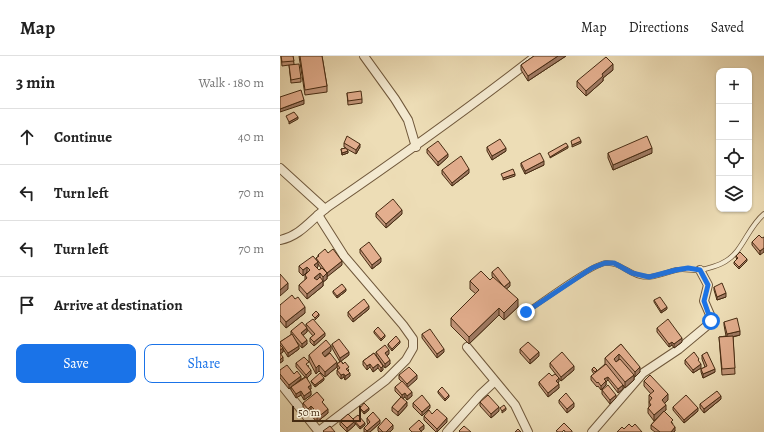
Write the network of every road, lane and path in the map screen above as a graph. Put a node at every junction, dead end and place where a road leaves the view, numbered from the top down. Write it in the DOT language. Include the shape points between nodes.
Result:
graph roads {
  1 [pos="364,56"];
  2 [pos="536,56"];
  3 [pos="416,147"];
  4 [pos="280,168"];
  5 [pos="325,209"];
  6 [pos="764,214"];
  7 [pos="318,215"];
  8 [pos="280,240"];
  9 [pos="700,270"];
  10 [pos="526,312"];
  11 [pos="467,347"];
  12 [pos="494,382"];
  13 [pos="280,383"];
  14 [pos="319,432"];
  15 [pos="447,432"];
  16 [pos="528,432"];
  17 [pos="592,432"];
  1 -- 3 [label="street" via="408,120"];
  2 -- 3 [label="street"];
  3 -- 5 [label="street"];
  4 -- 5 [label="street"];
  5 -- 7 [label="street"];
  6 -- 9 [label="lane" via="747,234 735,254 725,262"];
  7 -- 8 [label="street" via="296,236"];
  7 -- 14 [label="street" via="344,256 413,339 413,348 406,360 386,380"];
  9 -- 10 [label="lane" via="682,269 649,277 632,273 614,263 605,263 592,268"];
  9 -- 17 [label="street" via="708,285 704,301 711,317 709,324 679,349 643,373"];
  11 -- 12 [label="street"];
  12 -- 15 [label="street"];
  12 -- 16 [label="street" via="515,405"];
  13 -- 14 [label="street"];
}
